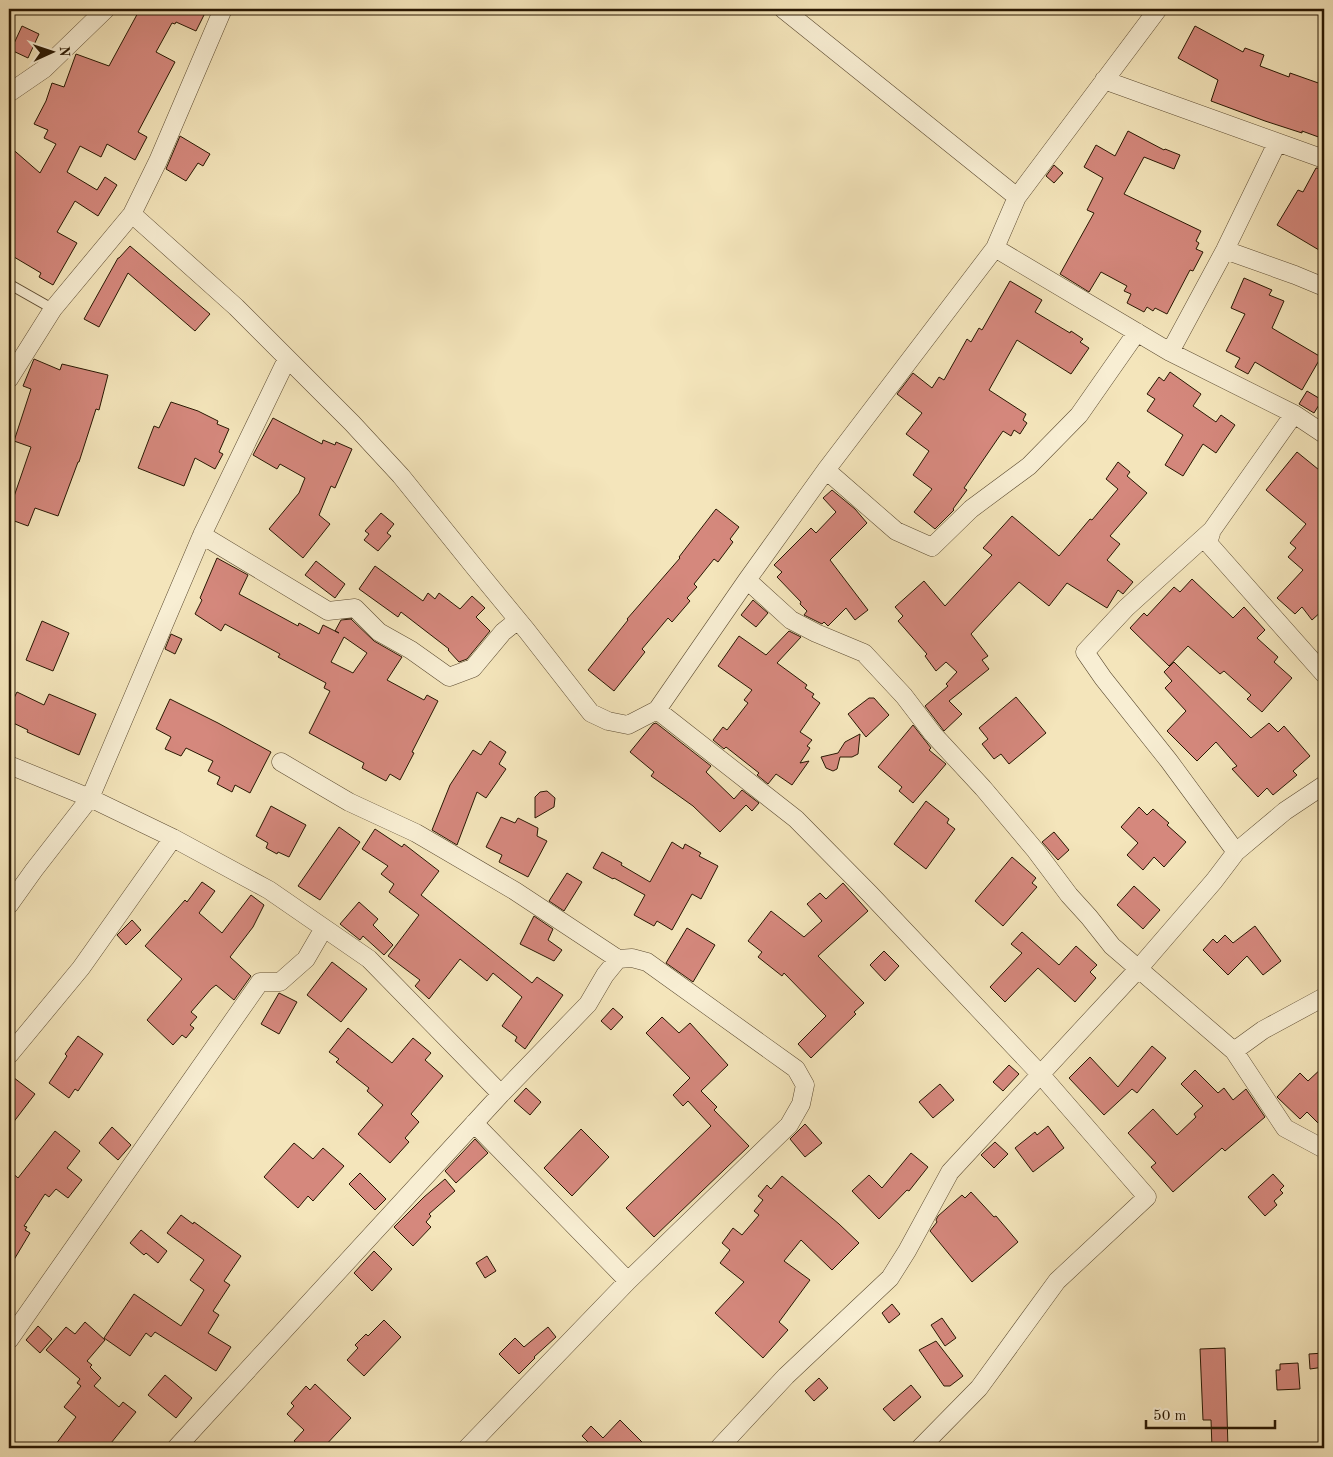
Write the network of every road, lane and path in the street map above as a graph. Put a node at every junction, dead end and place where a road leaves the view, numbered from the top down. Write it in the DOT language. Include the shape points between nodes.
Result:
graph roads {
  1 [pos="106,9"];
  2 [pos="224,9"];
  3 [pos="783,9"];
  4 [pos="1158,9"];
  5 [pos="1104,80"];
  6 [pos="9,93"];
  7 [pos="1277,143"];
  8 [pos="1324,159"];
  9 [pos="1017,198"];
  10 [pos="132,214"];
  11 [pos="995,248"];
  12 [pos="1225,250"];
  13 [pos="9,284"];
  14 [pos="1324,288"];
  15 [pos="53,309"];
  16 [pos="1138,332"];
  17 [pos="1170,352"];
  18 [pos="287,360"];
  19 [pos="9,379"];
  20 [pos="1294,414"];
  21 [pos="1324,434"];
  22 [pos="826,470"];
  23 [pos="1212,530"];
  24 [pos="202,535"];
  25 [pos="747,580"];
  26 [pos="518,620"];
  27 [pos="1324,674"];
  28 [pos="657,710"];
  29 [pos="281,762"];
  30 [pos="9,765"];
  31 [pos="1324,785"];
  32 [pos="90,798"];
  33 [pos="173,838"];
  34 [pos="1236,852"];
  35 [pos="9,905"];
  36 [pos="324,928"];
  37 [pos="618,959"];
  38 [pos="1139,968"];
  39 [pos="1324,997"];
  40 [pos="1234,1051"];
  41 [pos="9,1055"];
  42 [pos="1041,1075"];
  43 [pos="501,1094"];
  44 [pos="474,1123"];
  45 [pos="1324,1149"];
  46 [pos="628,1281"];
  47 [pos="9,1340"];
  48 [pos="176,1448"];
  49 [pos="467,1448"];
  50 [pos="719,1448"];
  51 [pos="920,1448"];
  1 -- 6 [label="street" via="44,69"];
  2 -- 10 [label="street"];
  3 -- 9 [label="street"];
  4 -- 5 [label="street"];
  5 -- 7 [label="street"];
  5 -- 9 [label="street"];
  7 -- 8 [label="street"];
  7 -- 12 [label="street"];
  9 -- 11 [label="street"];
  10 -- 15 [label="street"];
  10 -- 18 [label="street" via="236,307"];
  11 -- 16 [label="street"];
  11 -- 22 [label="street"];
  12 -- 14 [label="street"];
  12 -- 17 [label="street"];
  13 -- 15 [label="lane"];
  15 -- 19 [label="street"];
  16 -- 17 [label="street"];
  16 -- 22 [label="street" via="1079,415 1029,466 970,509 932,547 896,531"];
  17 -- 20 [label="street"];
  18 -- 24 [label="street"];
  18 -- 26 [label="street" via="401,476"];
  20 -- 21 [label="street"];
  20 -- 23 [label="street"];
  22 -- 25 [label="street"];
  23 -- 27 [label="street" via="1208,543"];
  23 -- 34 [label="street" via="1126,608 1085,652"];
  24 -- 26 [label="street" via="328,611 355,608 379,632 449,677 473,668 503,632"];
  24 -- 32 [label="street"];
  25 -- 28 [label="street"];
  25 -- 38 [label="street" via="791,620 864,653 1036,851 1068,896 1112,946"];
  26 -- 28 [label="street" via="591,713 628,725"];
  28 -- 42 [label="street" via="796,819"];
  29 -- 37 [label="street" via="349,802 416,833 507,886"];
  30 -- 32 [label="street"];
  31 -- 34 [label="street"];
  32 -- 33 [label="street"];
  32 -- 35 [label="street"];
  33 -- 36 [label="street" via="269,890"];
  33 -- 41 [label="street" via="81,968"];
  34 -- 38 [label="street"];
  36 -- 43 [label="street" via="369,959"];
  36 -- 47 [label="street" via="306,958 280,982 260,982"];
  37 -- 43 [label="street" via="588,1004"];
  37 -- 46 [label="street" via="647,962 784,1059 796,1069 805,1085 801,1104 789,1125"];
  38 -- 40 [label="street"];
  38 -- 42 [label="street"];
  39 -- 40 [label="street" via="1263,1030"];
  40 -- 45 [label="street" via="1285,1128"];
  42 -- 50 [label="street" via="950,1172 890,1278 786,1376"];
  42 -- 51 [label="street" via="1147,1197 1057,1281 979,1388"];
  43 -- 44 [label="street"];
  44 -- 46 [label="street"];
  44 -- 48 [label="street"];
  46 -- 49 [label="street"];
}
